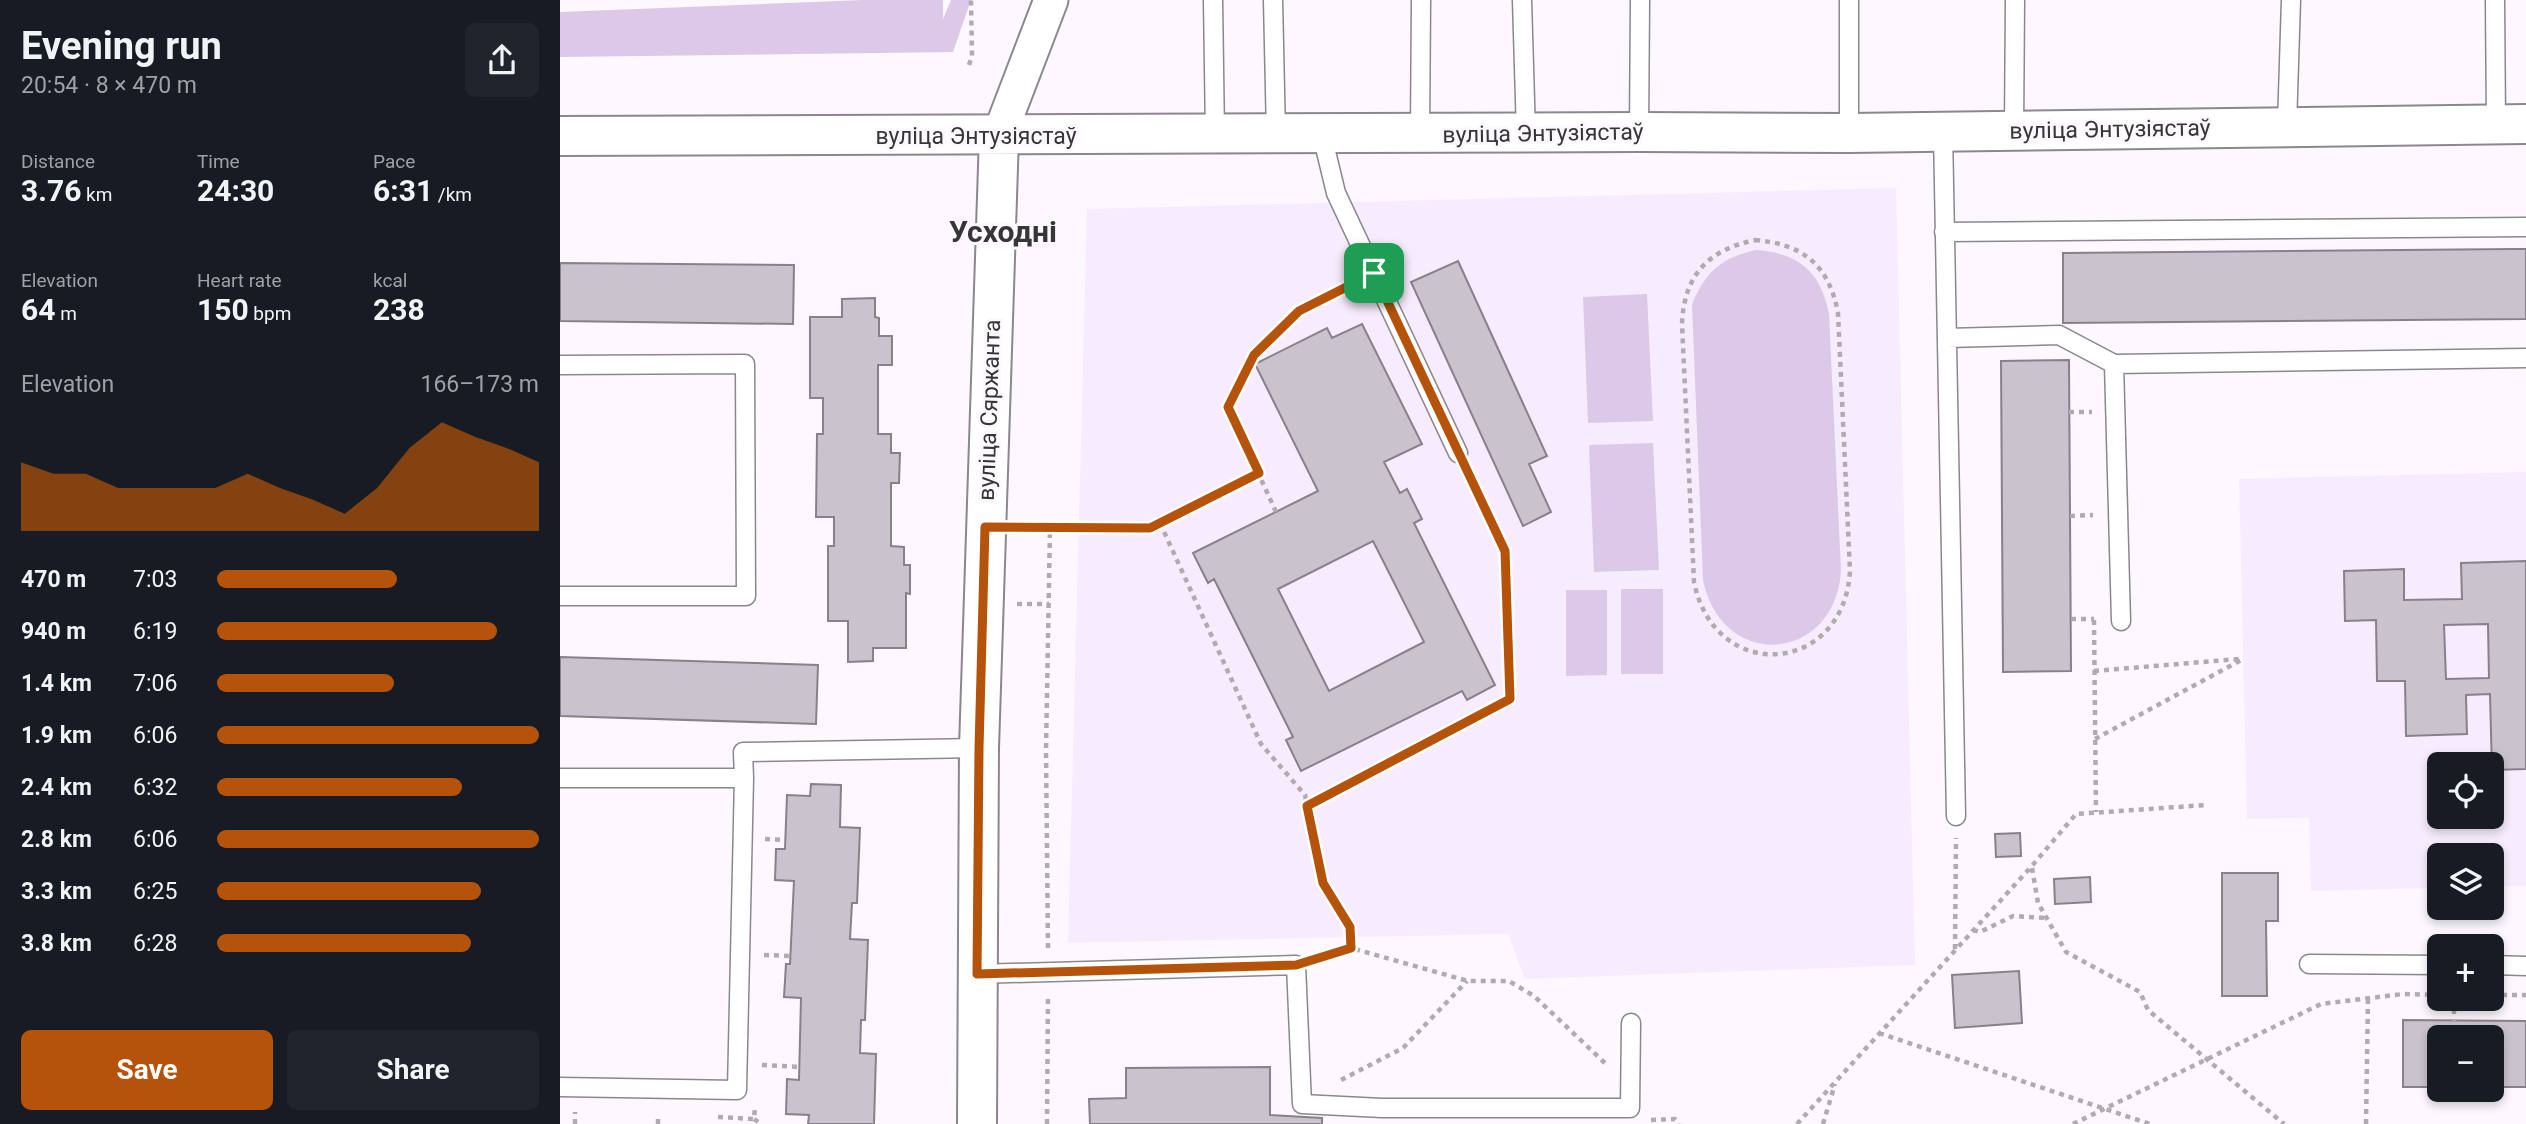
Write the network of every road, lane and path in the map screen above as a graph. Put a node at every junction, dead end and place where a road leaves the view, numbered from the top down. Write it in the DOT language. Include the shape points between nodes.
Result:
graph roads {
  1 [pos="971,0"];
  2 [pos="1051,0"];
  3 [pos="1213,0"];
  4 [pos="1273,0"];
  5 [pos="1422,0"];
  6 [pos="1522,0"];
  7 [pos="1640,0"];
  8 [pos="1849,0"];
  9 [pos="2015,0"];
  10 [pos="2291,0"];
  11 [pos="2495,0"];
  12 [pos="969,65"];
  13 [pos="2511,124"];
  14 [pos="2287,126"];
  15 [pos="2014,131"];
  16 [pos="1639,132"];
  17 [pos="1942,132"];
  18 [pos="1420,134"];
  19 [pos="1526,134"];
  20 [pos="1849,134"];
  21 [pos="1215,135"];
  22 [pos="1276,135"];
  23 [pos="1322,135"];
  24 [pos="560,136"];
  25 [pos="999,136"];
  26 [pos="2526,228"];
  27 [pos="1944,232"];
  28 [pos="1374,273"];
  29 [pos="1682,324"];
  30 [pos="1947,338"];
  31 [pos="2092,352"];
  32 [pos="2526,358"];
  33 [pos="2113,364"];
  34 [pos="560,365"];
  35 [pos="2070,412"];
  36 [pos="2092,412"];
  37 [pos="2092,425"];
  38 [pos="1458,453"];
  39 [pos="1259,473"];
  40 [pos="2093,502"];
  41 [pos="1276,512"];
  42 [pos="2093,515"];
  43 [pos="2070,516"];
  44 [pos="1160,523"];
  45 [pos="985,527"];
  46 [pos="1050,527"];
  47 [pos="2093,528"];
  48 [pos="560,596"];
  49 [pos="2094,606"];
  50 [pos="2071,619"];
  51 [pos="2094,619"];
  52 [pos="2121,621"];
  53 [pos="2094,671"];
  54 [pos="2095,739"];
  55 [pos="979,748"];
  56 [pos="560,778"];
  57 [pos="744,778"];
  58 [pos="2206,805"];
  59 [pos="1307,806"];
  60 [pos="2095,812"];
  61 [pos="1956,816"];
  62 [pos="764,839"];
  63 [pos="785,840"];
  64 [pos="2032,867"];
  65 [pos="2047,918"];
  66 [pos="1973,930"];
  67 [pos="1351,948"];
  68 [pos="1955,950"];
  69 [pos="760,954"];
  70 [pos="791,956"];
  71 [pos="2309,964"];
  72 [pos="1296,965"];
  73 [pos="2427,965"];
  74 [pos="2504,965"];
  75 [pos="2526,966"];
  76 [pos="1048,972"];
  77 [pos="977,974"];
  78 [pos="1468,981"];
  79 [pos="2427,995"];
  80 [pos="2504,995"];
  81 [pos="2526,995"];
  82 [pos="2368,999"];
  83 [pos="2454,1011"];
  84 [pos="2454,1021"];
  85 [pos="1631,1023"];
  86 [pos="1879,1033"];
  87 [pos="2208,1059"];
  88 [pos="756,1065"];
  89 [pos="799,1067"];
  90 [pos="1836,1080"];
  91 [pos="560,1087"];
  92 [pos="1630,1091"];
  93 [pos="1333,1105"];
  94 [pos="2105,1110"];
  95 [pos="575,1112"];
  96 [pos="658,1115"];
  97 [pos="752,1120"];
  98 [pos="1657,1120"];
  99 [pos="575,1124"];
  100 [pos="658,1124"];
  101 [pos="761,1124"];
  102 [pos="977,1124"];
  103 [pos="1047,1124"];
  104 [pos="1797,1124"];
  105 [pos="1823,1124"];
  106 [pos="2073,1124"];
  107 [pos="2150,1124"];
  108 [pos="2284,1124"];
  109 [pos="2366,1124"];
  1 -- 12 [label="path"];
  2 -- 25 [label="street, вуліца Сяржанта"];
  3 -- 21 [label="lane"];
  4 -- 22 [label="lane"];
  5 -- 18 [label="lane"];
  6 -- 19 [label="lane"];
  7 -- 16 [label="lane"];
  8 -- 20 [label="lane"];
  9 -- 15 [label="lane"];
  10 -- 14 [label="lane"];
  11 -- 13 [label="lane"];
  13 -- 14 [label="main road, вуліца Энтузіястаў"];
  14 -- 15 [label="main road, вуліца Энтузіястаў"];
  15 -- 17 [label="main road, вуліца Энтузіястаў"];
  16 -- 19 [label="main road, вуліца Энтузіястаў"];
  16 -- 20 [label="main road, вуліца Энтузіястаў"];
  17 -- 20 [label="main road, вуліца Энтузіястаў"];
  17 -- 27 [label="lane"];
  18 -- 19 [label="main road, вуліца Энтузіястаў"];
  18 -- 23 [label="main road, вуліца Энтузіястаў"];
  21 -- 22 [label="main road, вуліца Энтузіястаў"];
  21 -- 25 [label="main road, вуліца Энтузіястаў"];
  22 -- 23 [label="main road, вуліца Энтузіястаў"];
  23 -- 28 [label="lane" via="1336,193"];
  24 -- 25 [label="main road, вуліца Энтузіястаў"];
  25 -- 45 [label="main road, вуліца Сяржанта"];
  26 -- 27 [label="lane"];
  27 -- 30 [label="lane"];
  28 -- 38 [label="lane"];
  28 -- 39 [label="path" via="1299,311 1254,355 1228,407"];
  29 -- 29 [label="path" via="1698,601 1720,635 1738,646 1757,653 1797,650 1831,628 1849,591 1839,313 1834,293 1825,275 1795,248 1755,240 1716,253 1701,267 1689,284"];
  30 -- 31 [label="lane" via="2059,335"];
  30 -- 61 [label="lane"];
  31 -- 33 [label="lane"];
  31 -- 36 [label="path"];
  32 -- 33 [label="lane"];
  33 -- 52 [label="lane"];
  34 -- 48 [label="lane" via="745,364 746,596"];
  35 -- 36 [label="path"];
  36 -- 37 [label="path"];
  38 -- 59 [label="path" via="1505,551 1510,699"];
  39 -- 41 [label="path"];
  39 -- 44 [label="path"];
  40 -- 42 [label="path"];
  42 -- 43 [label="path"];
  42 -- 47 [label="path"];
  44 -- 46 [label="path" via="1150,528"];
  44 -- 59 [label="path" via="1261,744 1305,795"];
  45 -- 46 [label="path"];
  45 -- 55 [label="main road, вуліца Сяржанта"];
  46 -- 76 [label="path"];
  49 -- 51 [label="path"];
  50 -- 51 [label="path"];
  51 -- 53 [label="path"];
  53 -- 54 [label="path"];
  53 -- 54 [label="path" via="2243,659"];
  54 -- 60 [label="path"];
  55 -- 57 [label="lane" via="743,752"];
  55 -- 77 [label="main road, вуліца Сяржанта"];
  56 -- 57 [label="lane"];
  57 -- 91 [label="lane" via="737,1090"];
  58 -- 60 [label="path"];
  59 -- 67 [label="path" via="1323,883 1350,927"];
  60 -- 64 [label="path" via="2076,814"];
  61 -- 68 [label="path"];
  62 -- 63 [label="path"];
  64 -- 65 [label="path" via="2038,903"];
  64 -- 66 [label="path"];
  65 -- 66 [label="path" via="2013,916 1980,932"];
  65 -- 87 [label="path" via="2066,952 2140,992 2148,1010"];
  66 -- 68 [label="path"];
  67 -- 72 [label="path"];
  67 -- 78 [label="path"];
  68 -- 86 [label="path"];
  69 -- 70 [label="path"];
  71 -- 73 [label="lane"];
  72 -- 76 [label="lane"];
  72 -- 93 [label="lane" via="1301,1104"];
  74 -- 75 [label="lane"];
  76 -- 77 [label="lane"];
  76 -- 103 [label="path"];
  77 -- 102 [label="main road, вуліца Сяржанта"];
  78 -- 92 [label="path" via="1509,981 1534,996"];
  78 -- 93 [label="path" via="1403,1048 1339,1080"];
  79 -- 82 [label="path"];
  80 -- 81 [label="path"];
  82 -- 87 [label="path" via="2321,1004"];
  82 -- 109 [label="path"];
  83 -- 84 [label="path"];
  85 -- 92 [label="lane"];
  86 -- 90 [label="path"];
  86 -- 94 [label="path"];
  87 -- 94 [label="path"];
  87 -- 108 [label="path"];
  88 -- 89 [label="path"];
  90 -- 104 [label="path"];
  90 -- 105 [label="path"];
  92 -- 93 [label="lane" via="1630,1108"];
  92 -- 98 [label="path"];
  94 -- 106 [label="path"];
  94 -- 107 [label="path"];
  95 -- 99 [label="path"];
  96 -- 100 [label="path"];
  97 -- 101 [label="path"];
}
